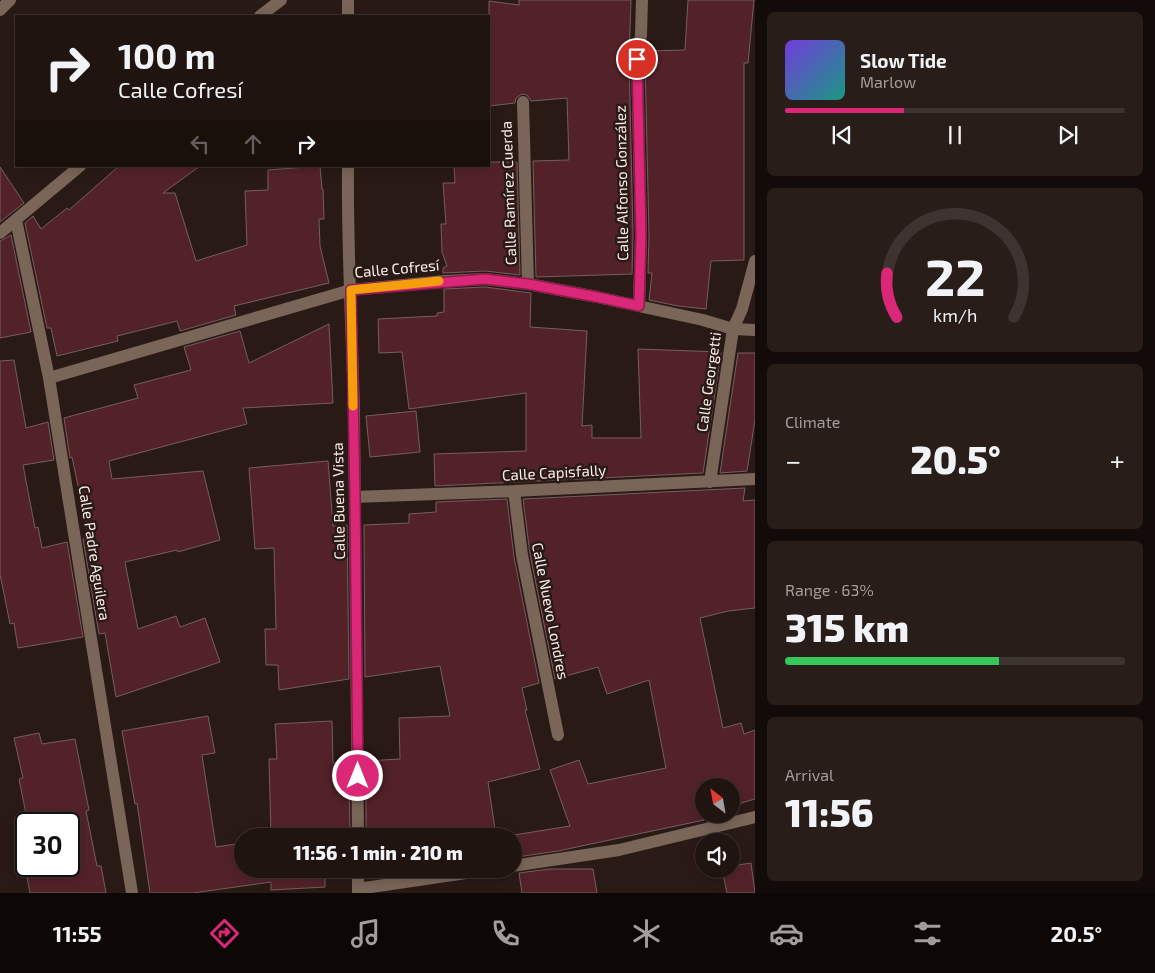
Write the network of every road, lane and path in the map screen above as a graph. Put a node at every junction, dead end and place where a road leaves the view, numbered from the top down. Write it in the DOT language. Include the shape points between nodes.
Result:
graph roads {
  1 [pos="10,0"];
  2 [pos="281,0"];
  3 [pos="348,0"];
  4 [pos="642,0"];
  5 [pos="0,10"];
  6 [pos="261,15"];
  7 [pos="348,15"];
  8 [pos="523,102"];
  9 [pos="79,167"];
  10 [pos="348,167"];
  11 [pos="16,220"];
  12 [pos="0,233"];
  13 [pos="755,261"];
  14 [pos="528,284"];
  15 [pos="351,290"];
  16 [pos="639,306"];
  17 [pos="732,329"];
  18 [pos="755,330"];
  19 [pos="49,378"];
  20 [pos="755,479"];
  21 [pos="710,482"];
  22 [pos="514,491"];
  23 [pos="355,496"];
  24 [pos="558,735"];
  25 [pos="755,817"];
  26 [pos="358,828"];
  27 [pos="522,865"];
  28 [pos="358,878"];
  29 [pos="438,878"];
  30 [pos="358,891"];
  31 [pos="132,893"];
  1 -- 5 [label="street"];
  2 -- 6 [label="street"];
  3 -- 7 [label="street"];
  4 -- 16 [label="street, Calle Alfonso González" via="637,59 641,235"];
  8 -- 14 [label="street, Calle Ramírez Cuerda"];
  9 -- 11 [label="street"];
  10 -- 15 [label="street, Calle Buena Vista"];
  11 -- 12 [label="street"];
  11 -- 19 [label="street, Calle Padre Aguilera"];
  13 -- 17 [label="street, Calle Georgetti" via="742,309"];
  14 -- 15 [label="street, Calle Cofresí" via="485,279"];
  14 -- 16 [label="street, Calle Cofresí"];
  15 -- 19 [label="street, Calle Cofresí"];
  15 -- 23 [label="street, Calle Buena Vista"];
  16 -- 17 [label="street, Calle Cofresí"];
  17 -- 18 [label="street, Calle Cofresí"];
  17 -- 21 [label="street, Calle Georgetti"];
  19 -- 31 [label="street, Calle Padre Aguilera"];
  20 -- 21 [label="street, Calle Capisfally"];
  21 -- 22 [label="street, Calle Capisfally"];
  22 -- 23 [label="street, Calle Capisfally"];
  22 -- 24 [label="street, Calle Nuevo Londres" via="522,556"];
  23 -- 26 [label="street, Calle Buena Vista"];
  25 -- 27 [label="street" via="619,850"];
  28 -- 30 [label="street"];
  29 -- 30 [label="street"];
}
